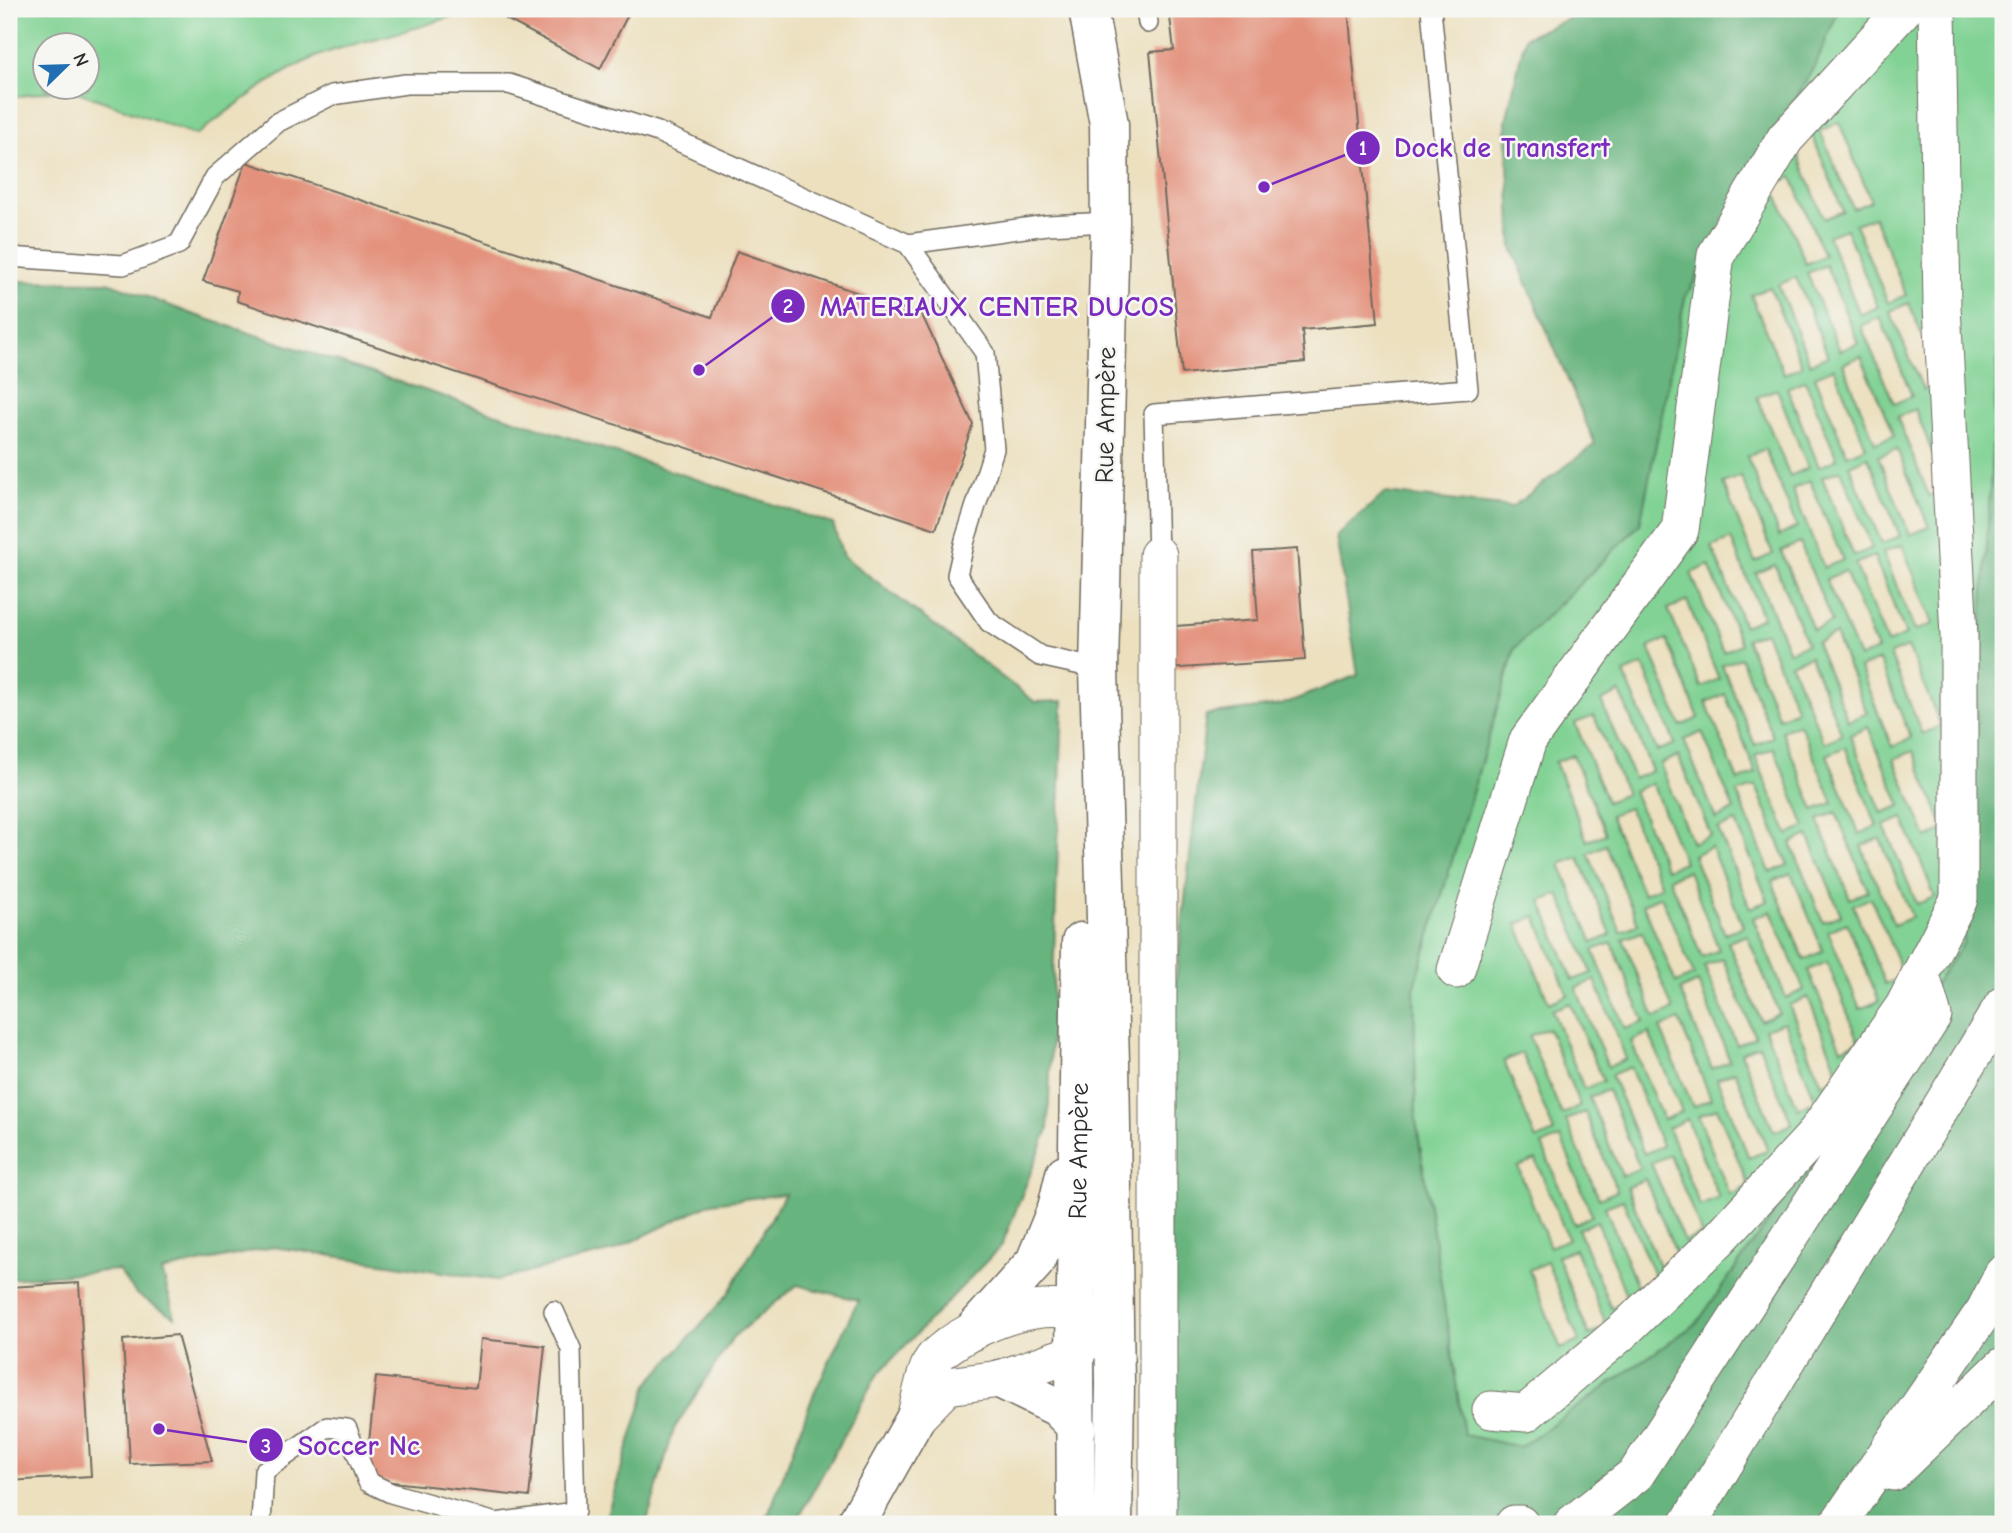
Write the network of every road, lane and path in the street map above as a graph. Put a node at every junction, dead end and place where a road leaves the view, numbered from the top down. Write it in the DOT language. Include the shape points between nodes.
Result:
graph roads {
  1 [pos="1088,9"];
  2 [pos="1431,9"];
  3 [pos="1904,9"];
  4 [pos="1937,9"];
  5 [pos="1110,222"];
  6 [pos="908,244"];
  7 [pos="9,257"];
  8 [pos="1158,555"];
  9 [pos="1099,669"];
  10 [pos="1100,781"];
  11 [pos="1456,970"];
  12 [pos="1921,975"];
  13 [pos="2003,1005"];
  14 [pos="1079,1121"];
  15 [pos="1114,1260"];
  16 [pos="2003,1274"];
  17 [pos="554,1311"];
  18 [pos="974,1330"];
  19 [pos="1083,1332"];
  20 [pos="2003,1366"];
  21 [pos="1000,1379"];
  22 [pos="1491,1410"];
  23 [pos="915,1419"];
  24 [pos="1077,1427"];
  25 [pos="261,1524"];
  26 [pos="856,1524"];
  27 [pos="1076,1524"];
  28 [pos="1099,1524"];
  29 [pos="1113,1524"];
  30 [pos="1158,1524"];
  31 [pos="1514,1524"];
  32 [pos="1520,1524"];
  33 [pos="1572,1524"];
  34 [pos="1688,1524"];
  35 [pos="1838,1524"];
  1 -- 5 [label="main road, Rue Ampère" via="1109,124"];
  2 -- 8 [label="lane" via="1468,389 1154,414"];
  3 -- 11 [label="street" via="1785,139 1716,255 1680,530 1528,740"];
  4 -- 12 [label="street" via="1942,306 1959,636 1959,899"];
  5 -- 6 [label="lane" via="1047,225"];
  5 -- 9 [label="main road, Rue Ampère"];
  6 -- 7 [label="lane" via="658,132 509,84 406,84 332,95 278,122 215,177 179,244 123,265"];
  6 -- 9 [label="lane" via="985,354 994,449 957,575 989,622 1009,636 1040,656"];
  8 -- 30 [label="street"];
  9 -- 10 [label="main road, Rue Ampère"];
  10 -- 14 [label="main road, Rue Ampère" via="1083,853"];
  10 -- 15 [label="main road, Rue Ampère"];
  12 -- 22 [label="street" via="1814,1137 1719,1239 1623,1331 1526,1413"];
  12 -- 33 [label="street" via="1933,1016 1636,1474"];
  13 -- 34 [label="street"];
  14 -- 18 [label="main road" via="1057,1208 1035,1262"];
  14 -- 19 [label="main road, Rue Ampère"];
  15 -- 19 [label="street"];
  15 -- 29 [label="main road, Rue Ampère"];
  16 -- 35 [label="street" via="1985,1310"];
  17 -- 25 [label="lane" via="572,1349 575,1512 496,1523 391,1493 368,1482 347,1429 327,1427 264,1471"];
  18 -- 19 [label="street" via="1018,1311 1057,1308"];
  18 -- 23 [label="street" via="932,1359"];
  19 -- 21 [label="street"];
  19 -- 24 [label="main road, Rue Ampère"];
  19 -- 28 [label="street"];
  20 -- 35 [label="street"];
  21 -- 23 [label="street" via="947,1385"];
  21 -- 24 [label="main road" via="1057,1407"];
  23 -- 26 [label="main road"];
  24 -- 27 [label="main road, Rue Ampère"];
  31 -- 32 [label="street"];
}
